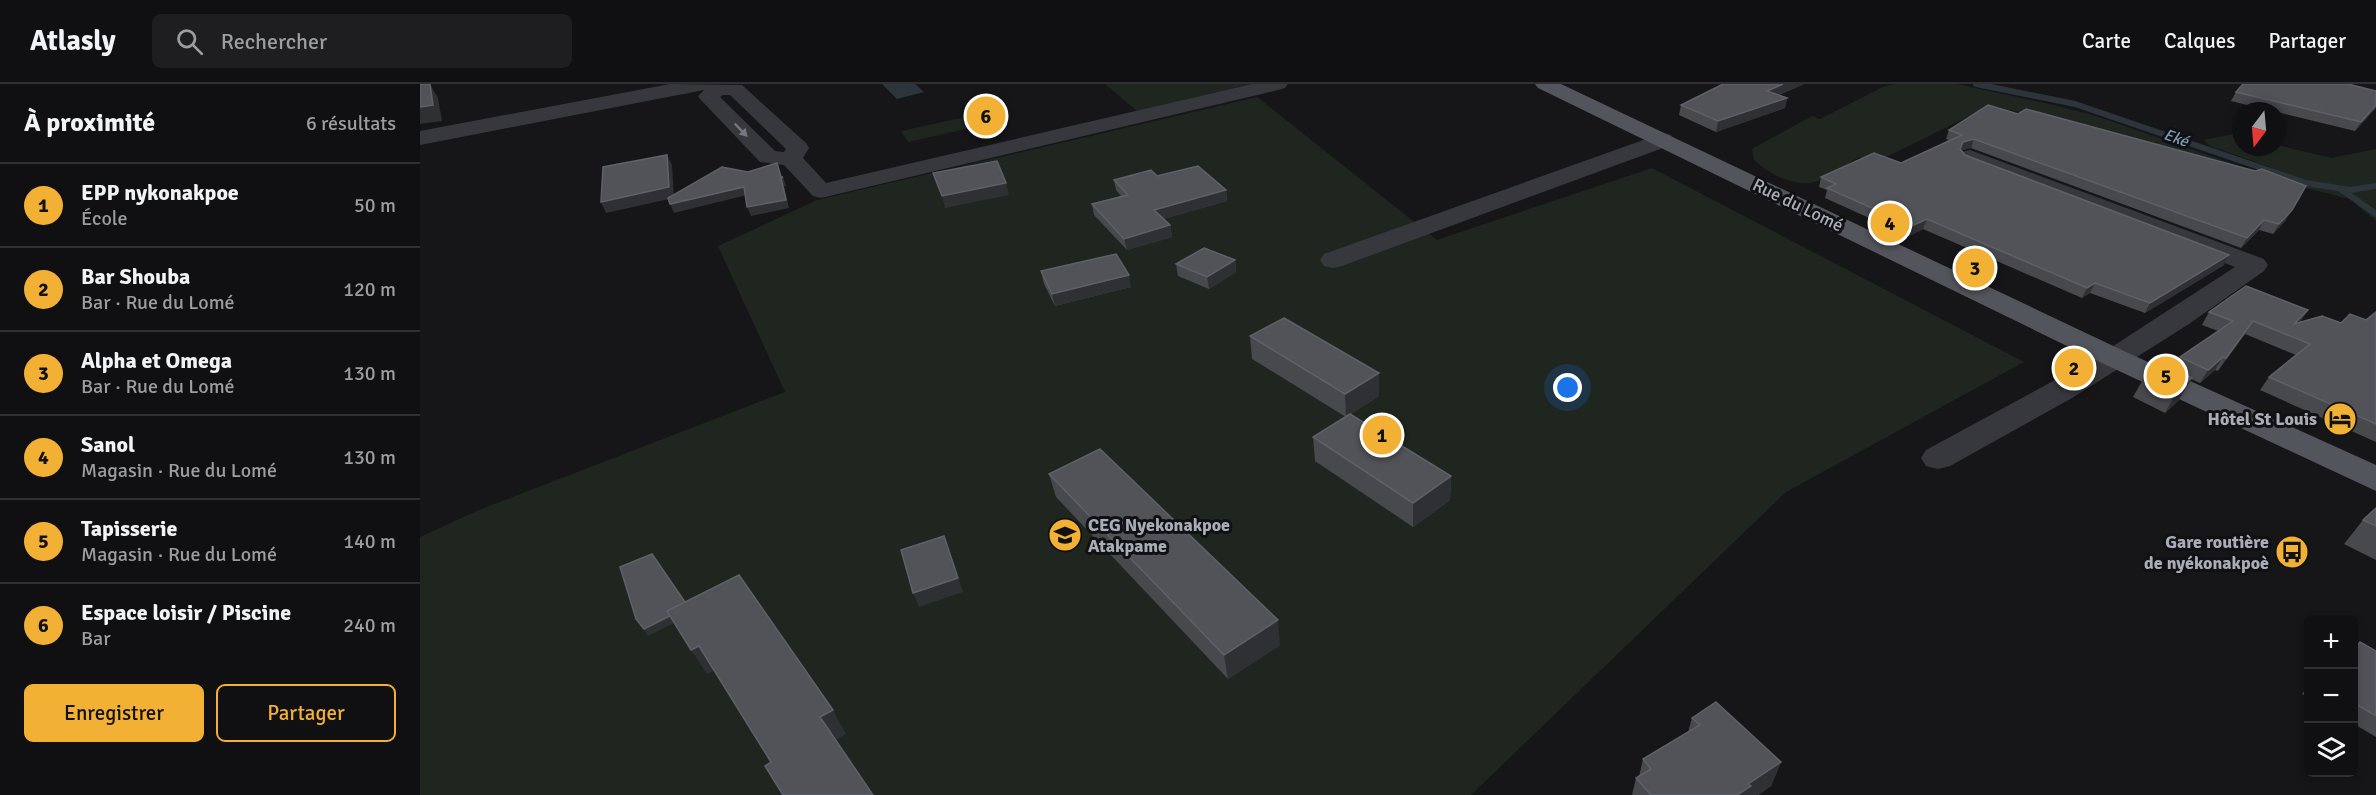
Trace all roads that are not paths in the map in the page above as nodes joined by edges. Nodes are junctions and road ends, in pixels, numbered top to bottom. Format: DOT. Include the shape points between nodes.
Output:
graph roads {
  1 [pos="1278,84"];
  2 [pos="1545,84"];
  3 [pos="710,86"];
  4 [pos="420,138"];
  5 [pos="1663,140"];
  6 [pos="1970,157"];
  7 [pos="1333,260"];
  8 [pos="2115,358"];
  9 [pos="1938,458"];
  10 [pos="2376,479"];
  1 -- 3 [label="street" via="821,191 792,159 768,157 708,96"];
  2 -- 5 [label="main road, Rue du Lomé"];
  3 -- 4 [label="street"];
  5 -- 7 [label="street"];
  5 -- 8 [label="main road, Rue du Lomé"];
  6 -- 8 [label="street" via="2255,265"];
  8 -- 9 [label="street"];
  8 -- 10 [label="main road, Rue du Lomé"];
}
